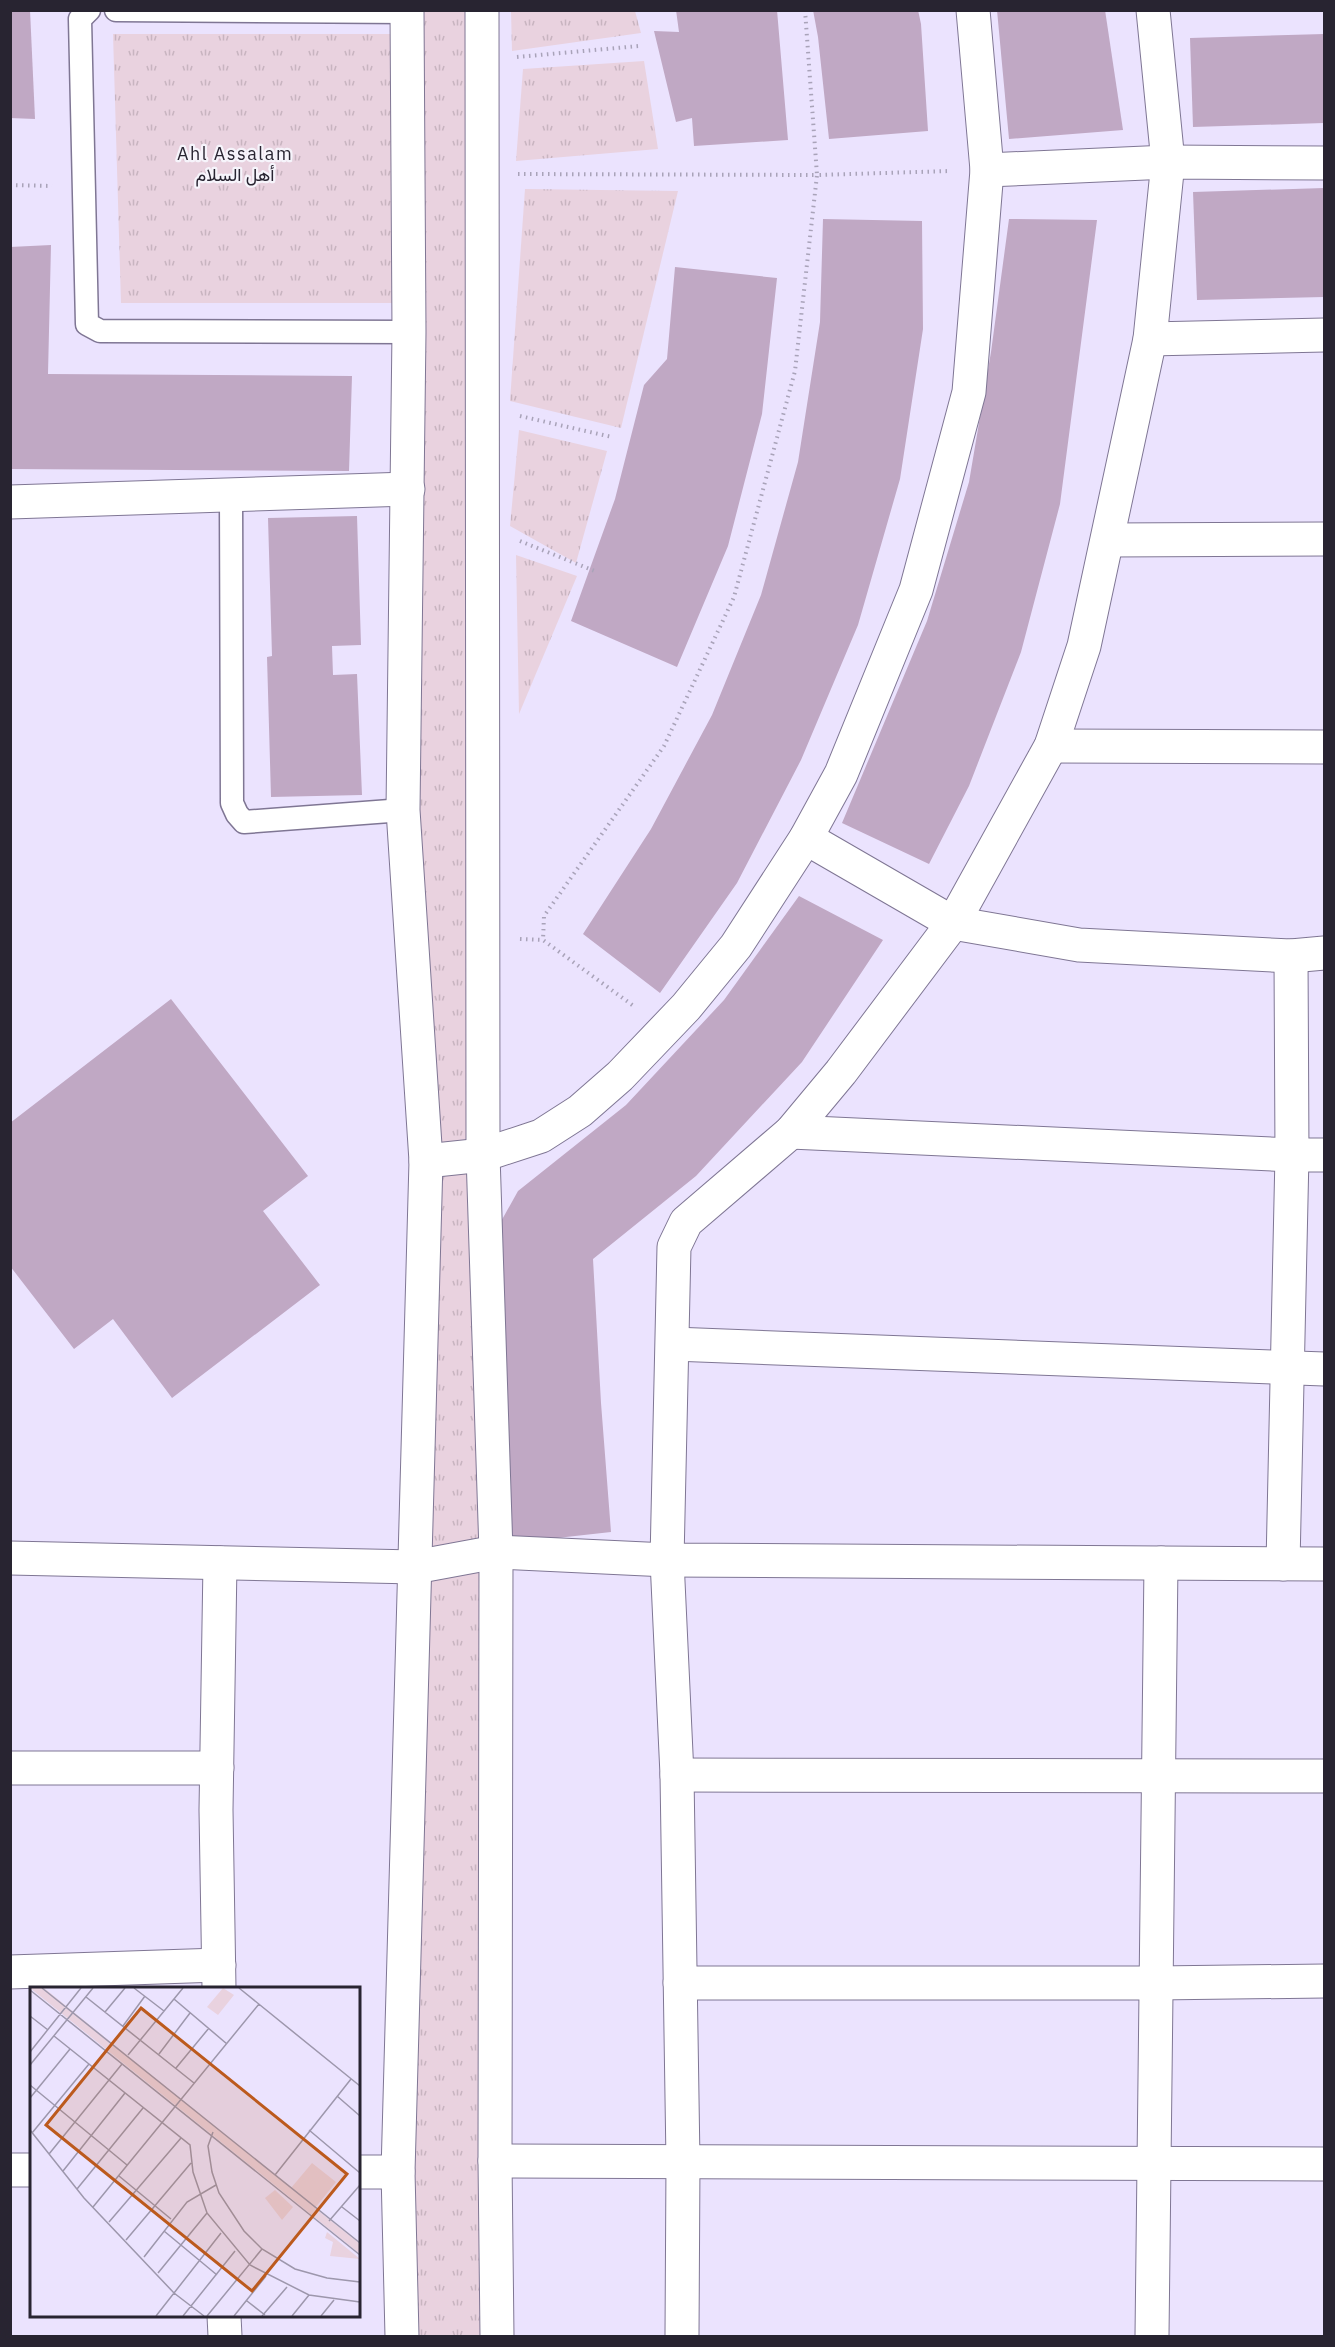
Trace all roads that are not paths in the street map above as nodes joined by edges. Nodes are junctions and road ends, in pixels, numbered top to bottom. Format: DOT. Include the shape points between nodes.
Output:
graph roads {
  1 [pos="89,10"];
  2 [pos="116,10"];
  3 [pos="482,10"];
  4 [pos="973,10"];
  5 [pos="1153,10"];
  6 [pos="407,11"];
  7 [pos="1167,162"];
  8 [pos="1324,163"];
  9 [pos="987,170"];
  10 [pos="409,332"];
  11 [pos="1324,335"];
  12 [pos="1150,339"];
  13 [pos="408,489"];
  14 [pos="231,496"];
  15 [pos="10,502"];
  16 [pos="1324,539"];
  17 [pos="1108,540"];
  18 [pos="1051,746"];
  19 [pos="1324,747"];
  20 [pos="403,810"];
  21 [pos="806,838"];
  22 [pos="952,922"];
  23 [pos="1324,952"];
  24 [pos="1291,956"];
  25 [pos="791,1132"];
  26 [pos="483,1155"];
  27 [pos="1292,1155"];
  28 [pos="1324,1155"];
  29 [pos="426,1161"];
  30 [pos="673,1344"];
  31 [pos="1287,1368"];
  32 [pos="1324,1369"];
  33 [pos="496,1552"];
  34 [pos="10,1558"];
  35 [pos="667,1560"];
  36 [pos="220,1563"];
  37 [pos="1161,1563"];
  38 [pos="1283,1564"];
  39 [pos="1324,1564"];
  40 [pos="415,1567"];
  41 [pos="10,1768"];
  42 [pos="217,1768"];
  43 [pos="677,1775"];
  44 [pos="1158,1776"];
  45 [pos="1324,1776"];
  46 [pos="10,1972"];
  47 [pos="219,1977"];
  48 [pos="1324,1981"];
  49 [pos="680,1983"];
  50 [pos="1156,1983"];
  51 [pos="495,2161"];
  52 [pos="683,2162"];
  53 [pos="1153,2164"];
  54 [pos="1324,2164"];
  55 [pos="10,2170"];
  56 [pos="30,2170"];
  57 [pos="360,2172"];
  58 [pos="398,2172"];
  59 [pos="224,2317"];
  60 [pos="225,2337"];
  61 [pos="402,2337"];
  62 [pos="497,2337"];
  63 [pos="682,2337"];
  64 [pos="1152,2337"];
  1 -- 10 [label="lane" via="80,19 87,324 100,332"];
  2 -- 6 [label="lane"];
  3 -- 26 [label="street"];
  4 -- 9 [label="street"];
  5 -- 7 [label="street"];
  6 -- 10 [label="street"];
  7 -- 8 [label="street"];
  7 -- 9 [label="street"];
  7 -- 12 [label="street"];
  9 -- 21 [label="street" via="969,392 916,590 841,774"];
  10 -- 13 [label="street"];
  11 -- 12 [label="street"];
  12 -- 17 [label="street"];
  13 -- 14 [label="street"];
  13 -- 20 [label="street"];
  14 -- 15 [label="street"];
  14 -- 20 [label="lane" via="231,803 237,814 244,822"];
  16 -- 17 [label="street"];
  17 -- 18 [label="street" via="1084,646"];
  18 -- 19 [label="street"];
  18 -- 22 [label="street"];
  20 -- 29 [label="street"];
  21 -- 22 [label="street"];
  21 -- 26 [label="street" via="736,946 620,1076 580,1111 541,1136"];
  22 -- 24 [label="street" via="1079,945"];
  22 -- 25 [label="street" via="841,1072"];
  23 -- 24 [label="street"];
  24 -- 27 [label="street"];
  25 -- 27 [label="street"];
  25 -- 30 [label="street" via="686,1222 674,1247"];
  26 -- 29 [label="street"];
  26 -- 33 [label="street"];
  27 -- 28 [label="street"];
  27 -- 31 [label="street"];
  29 -- 40 [label="street"];
  30 -- 31 [label="street"];
  30 -- 35 [label="street"];
  31 -- 32 [label="street"];
  31 -- 38 [label="street"];
  33 -- 35 [label="street"];
  33 -- 40 [label="street"];
  33 -- 51 [label="street"];
  34 -- 36 [label="street"];
  35 -- 37 [label="street"];
  35 -- 43 [label="street"];
  36 -- 40 [label="street"];
  36 -- 42 [label="street"];
  37 -- 38 [label="street"];
  37 -- 44 [label="street"];
  38 -- 39 [label="street"];
  40 -- 58 [label="street"];
  41 -- 42 [label="street"];
  42 -- 47 [label="street"];
  43 -- 44 [label="street"];
  43 -- 49 [label="street"];
  44 -- 45 [label="street"];
  44 -- 50 [label="street"];
  46 -- 47 [label="street"];
  48 -- 50 [label="street"];
  49 -- 50 [label="street"];
  49 -- 52 [label="street"];
  50 -- 53 [label="street"];
  51 -- 52 [label="street"];
  51 -- 62 [label="street"];
  52 -- 53 [label="street"];
  52 -- 63 [label="street"];
  53 -- 54 [label="street"];
  53 -- 64 [label="street"];
  55 -- 56 [label="street"];
  57 -- 58 [label="street"];
  58 -- 61 [label="street"];
  59 -- 60 [label="street"];
}
